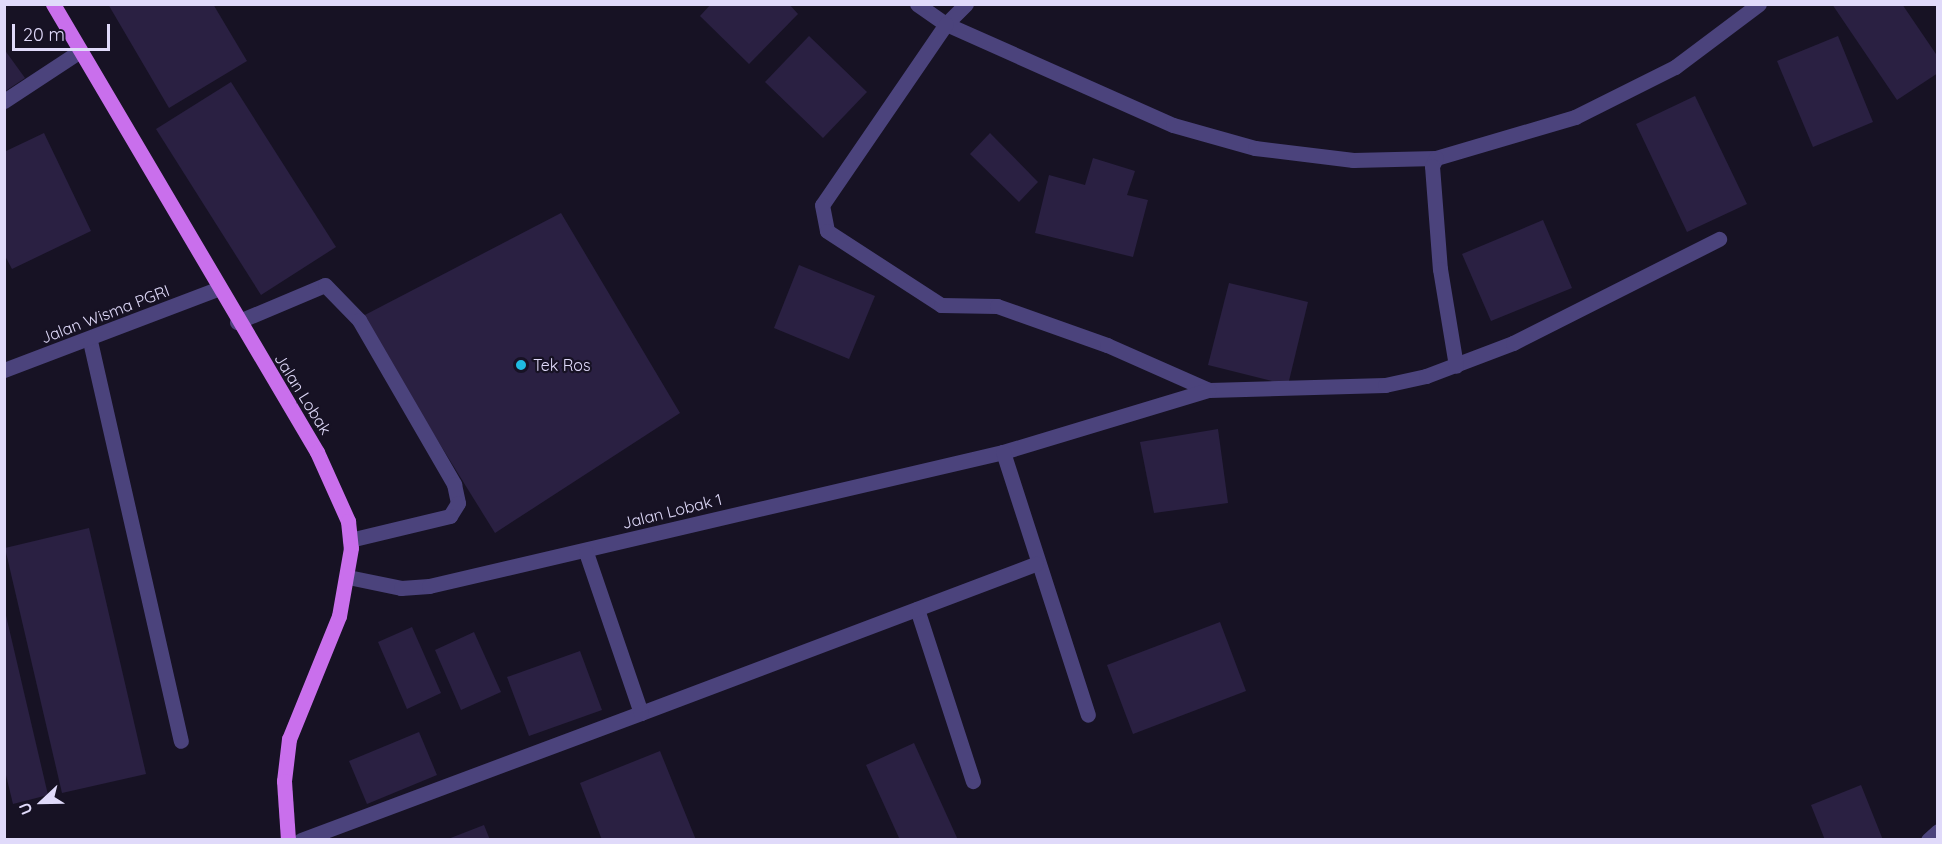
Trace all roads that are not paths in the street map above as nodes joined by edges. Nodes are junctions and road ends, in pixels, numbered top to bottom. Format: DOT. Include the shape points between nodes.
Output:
graph roads {
  1 [pos="53,4"];
  2 [pos="918,4"];
  3 [pos="966,4"];
  4 [pos="1759,4"];
  5 [pos="946,24"];
  6 [pos="80,51"];
  7 [pos="4,101"];
  8 [pos="1436,158"];
  9 [pos="1719,239"];
  10 [pos="217,289"];
  11 [pos="237,322"];
  12 [pos="90,341"];
  13 [pos="1456,366"];
  14 [pos="4,370"];
  15 [pos="1209,390"];
  16 [pos="1003,452"];
  17 [pos="350,540"];
  18 [pos="586,552"];
  19 [pos="1036,564"];
  20 [pos="348,577"];
  21 [pos="917,609"];
  22 [pos="641,713"];
  23 [pos="1088,715"];
  24 [pos="181,741"];
  25 [pos="974,781"];
  26 [pos="1938,831"];
  27 [pos="288,840"];
  28 [pos="301,840"];
  29 [pos="1928,840"];
  1 -- 6 [label="main road, Jalan Lobak"];
  2 -- 5 [label="street"];
  3 -- 5 [label="street"];
  4 -- 8 [label="street" via="1675,67 1624,94 1507,141"];
  5 -- 8 [label="street" via="1173,125 1256,148 1353,160"];
  5 -- 15 [label="street" via="822,205 830,236 941,305 997,306 1107,345"];
  6 -- 7 [label="street"];
  6 -- 10 [label="main road, Jalan Lobak"];
  8 -- 13 [label="street" via="1432,166 1440,269"];
  9 -- 13 [label="street"];
  10 -- 11 [label="main road, Jalan Lobak"];
  10 -- 12 [label="street, Jalan Wisma PGRI"];
  11 -- 17 [label="main road, Jalan Lobak" via="337,486"];
  11 -- 17 [label="street" via="325,285 359,320 454,484 458,503 450,516"];
  12 -- 14 [label="street, Jalan Wisma PGRI"];
  12 -- 24 [label="street"];
  13 -- 15 [label="street" via="1385,385"];
  15 -- 16 [label="street, Jalan Lobak 1"];
  16 -- 18 [label="street, Jalan Lobak 1"];
  16 -- 19 [label="street"];
  17 -- 20 [label="main road, Jalan Lobak"];
  18 -- 20 [label="street, Jalan Lobak 1" via="429,586 401,588"];
  18 -- 22 [label="street"];
  19 -- 21 [label="street"];
  19 -- 23 [label="street"];
  20 -- 27 [label="main road, Jalan Lobak" via="339,616 289,739 284,781"];
  21 -- 22 [label="street"];
  21 -- 25 [label="street"];
  22 -- 28 [label="street"];
  26 -- 29 [label="street"];
}
